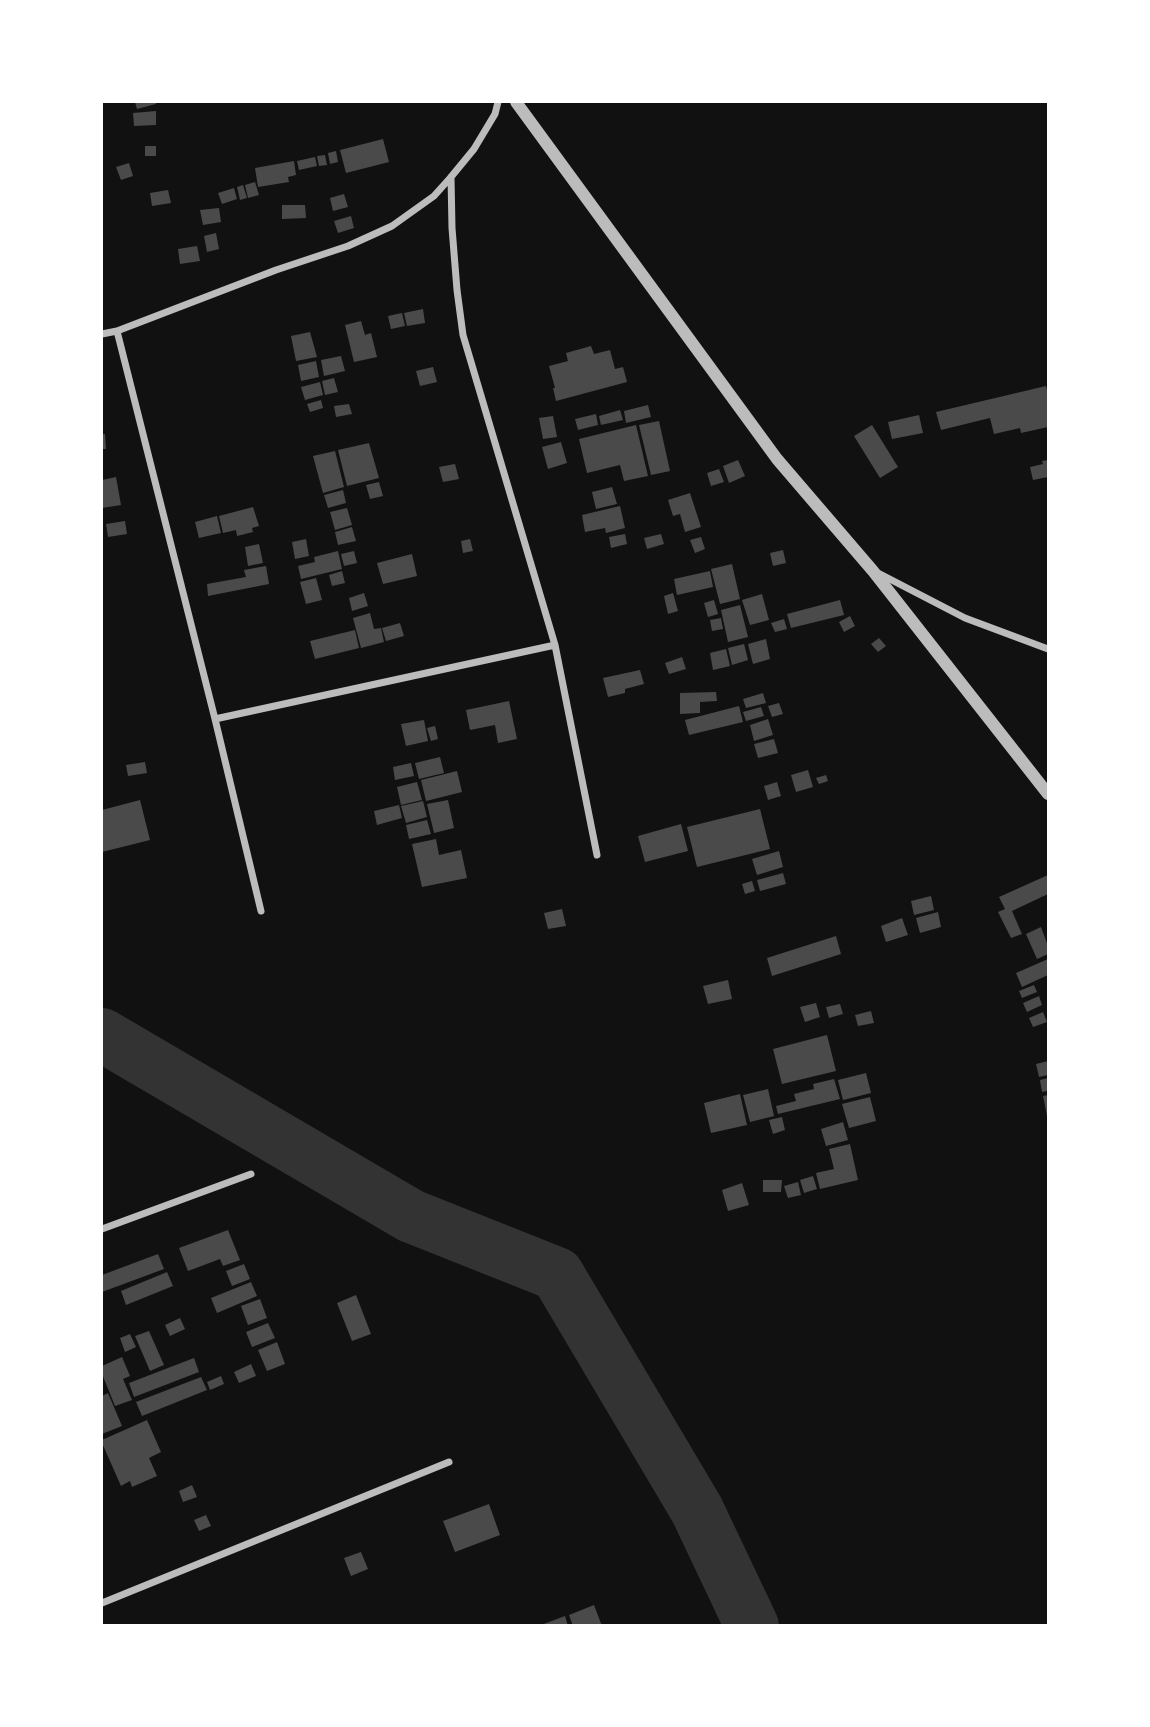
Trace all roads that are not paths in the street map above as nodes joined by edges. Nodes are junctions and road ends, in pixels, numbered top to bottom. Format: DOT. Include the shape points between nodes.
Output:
graph roads {
  1 [pos="498,102"];
  2 [pos="516,102"];
  3 [pos="451,177"];
  4 [pos="117,331"];
  5 [pos="102,334"];
  6 [pos="873,571"];
  7 [pos="555,645"];
  8 [pos="1048,649"];
  9 [pos="215,719"];
  10 [pos="1048,794"];
  11 [pos="597,855"];
  12 [pos="261,911"];
  13 [pos="251,1174"];
  14 [pos="102,1229"];
  15 [pos="449,1462"];
  16 [pos="102,1603"];
  1 -- 3 [label="street" via="474,149"];
  2 -- 6 [label="street" via="777,459"];
  3 -- 4 [label="street" via="434,196 392,226"];
  3 -- 7 [label="street" via="463,335"];
  4 -- 5 [label="street"];
  4 -- 9 [label="street"];
  6 -- 8 [label="street" via="965,618"];
  6 -- 10 [label="street"];
  7 -- 9 [label="street"];
  7 -- 11 [label="street"];
  9 -- 12 [label="street"];
  13 -- 14 [label="street"];
  15 -- 16 [label="street"];
}
